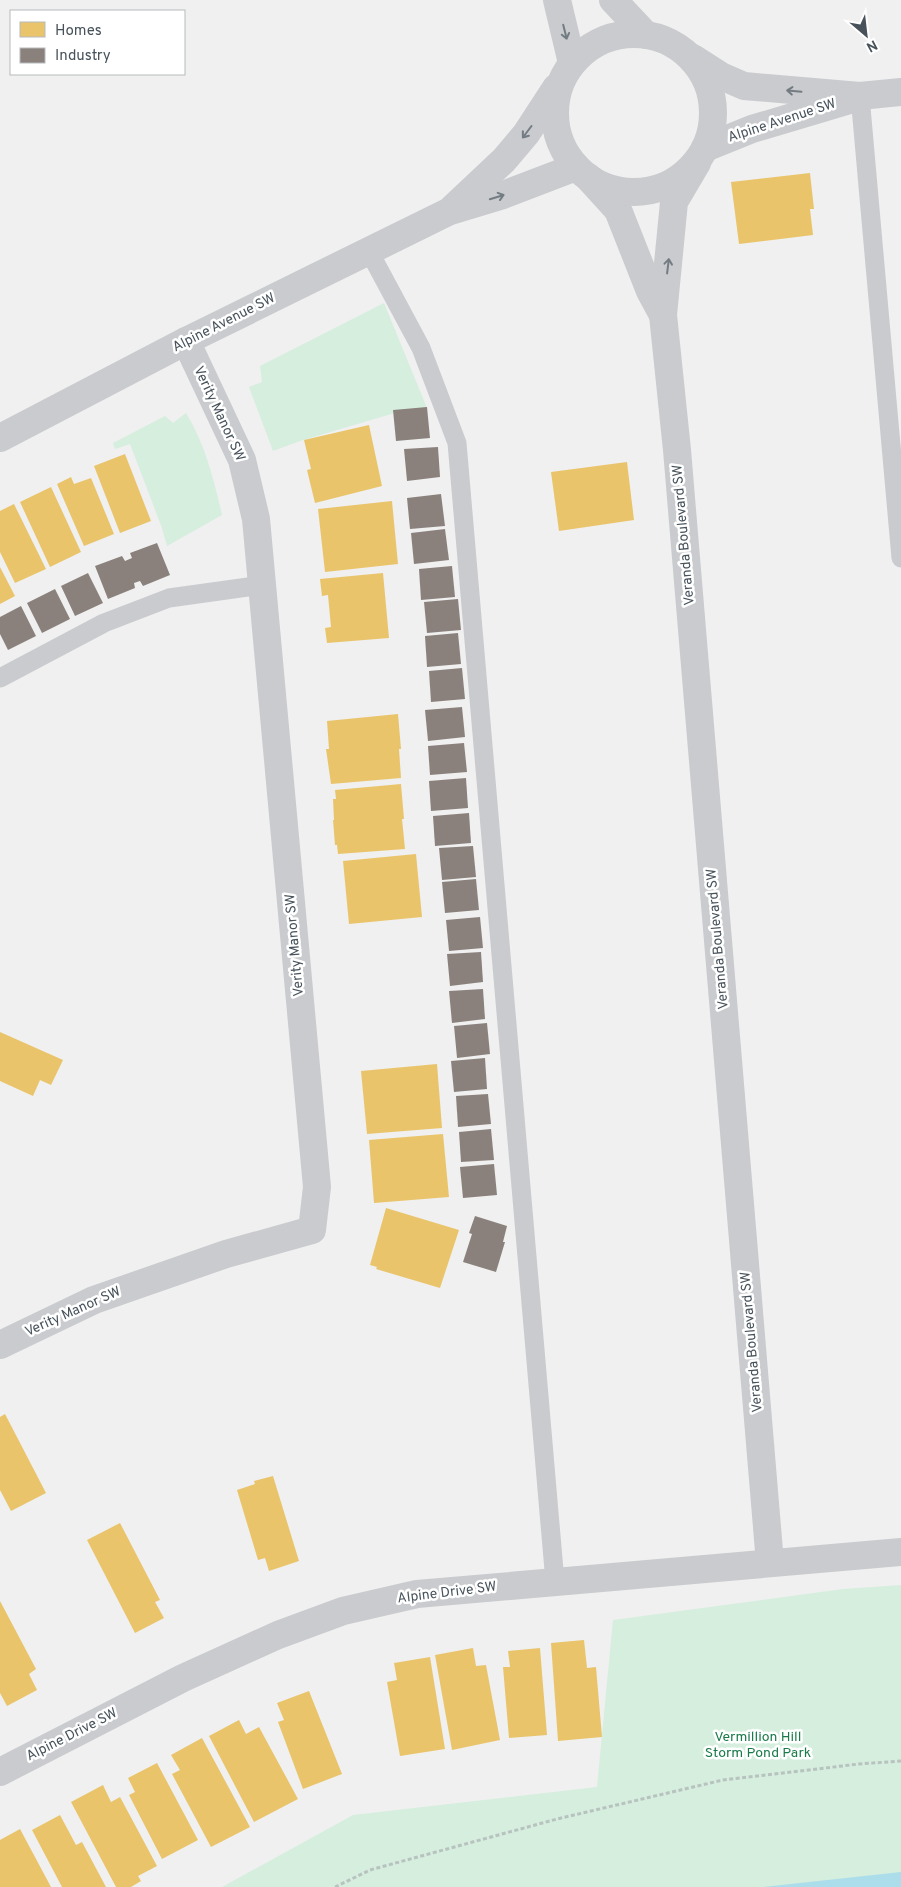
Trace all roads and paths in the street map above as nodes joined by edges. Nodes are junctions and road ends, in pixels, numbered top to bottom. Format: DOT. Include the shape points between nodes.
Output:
graph roads {
  1 [pos="557,0"];
  2 [pos="613,0"];
  3 [pos="646,35"];
  4 [pos="676,46"];
  5 [pos="568,70"];
  6 [pos="901,92"];
  7 [pos="860,96"];
  8 [pos="701,156"];
  9 [pos="582,172"];
  10 [pos="450,211"];
  11 [pos="369,251"];
  12 [pos="662,314"];
  13 [pos="186,341"];
  14 [pos="0,438"];
  15 [pos="901,558"];
  16 [pos="262,584"];
  17 [pos="0,678"];
  18 [pos="0,1345"];
  19 [pos="901,1552"];
  20 [pos="770,1563"];
  21 [pos="556,1582"];
  22 [pos="901,1761"];
  23 [pos="0,1772"];
  24 [pos="336,1887"];
  1 -- 5 [label="street, one-way"];
  2 -- 3 [label="street"];
  3 -- 4 [label="street"];
  3 -- 5 [label="street" via="622,35 598,42 584,51"];
  7 -- 4 [label="street, Alpine Avenue SW, one-way" via="744,86 721,76"];
  4 -- 8 [label="street" via="699,69 711,99 711,132"];
  5 -- 9 [label="street" via="558,93 556,126 567,155"];
  5 -- 10 [label="street, Alpine Avenue SW, one-way" via="526,134 504,160"];
  6 -- 7 [label="street, Alpine Avenue SW"];
  7 -- 8 [label="street, Alpine Avenue SW" via="752,129"];
  7 -- 15 [label="lane"];
  8 -- 9 [label="street" via="683,175 650,189 618,190 602,185"];
  12 -- 8 [label="street, Veranda Boulevard SW, one-way" via="674,202"];
  10 -- 9 [label="street, Alpine Avenue SW, one-way"];
  9 -- 12 [label="street, Veranda Boulevard SW" via="618,210"];
  10 -- 11 [label="street, Alpine Avenue SW"];
  11 -- 13 [label="street, Alpine Avenue SW"];
  11 -- 21 [label="lane" via="421,348 457,443"];
  12 -- 20 [label="street, Veranda Boulevard SW" via="678,460"];
  13 -- 14 [label="street, Alpine Avenue SW"];
  13 -- 16 [label="street, Verity Manor SW" via="242,460 256,519"];
  16 -- 17 [label="lane" via="170,598 104,623"];
  16 -- 18 [label="street, Verity Manor SW" via="317,1187 312,1230 226,1254 94,1300"];
  19 -- 20 [label="street, Alpine Drive SW"];
  20 -- 21 [label="street, Alpine Drive SW"];
  21 -- 23 [label="street, Alpine Drive SW" via="417,1594 343,1611 278,1635 183,1678"];
  22 -- 24 [label="path" via="723,1780 557,1818 370,1870"];
}
